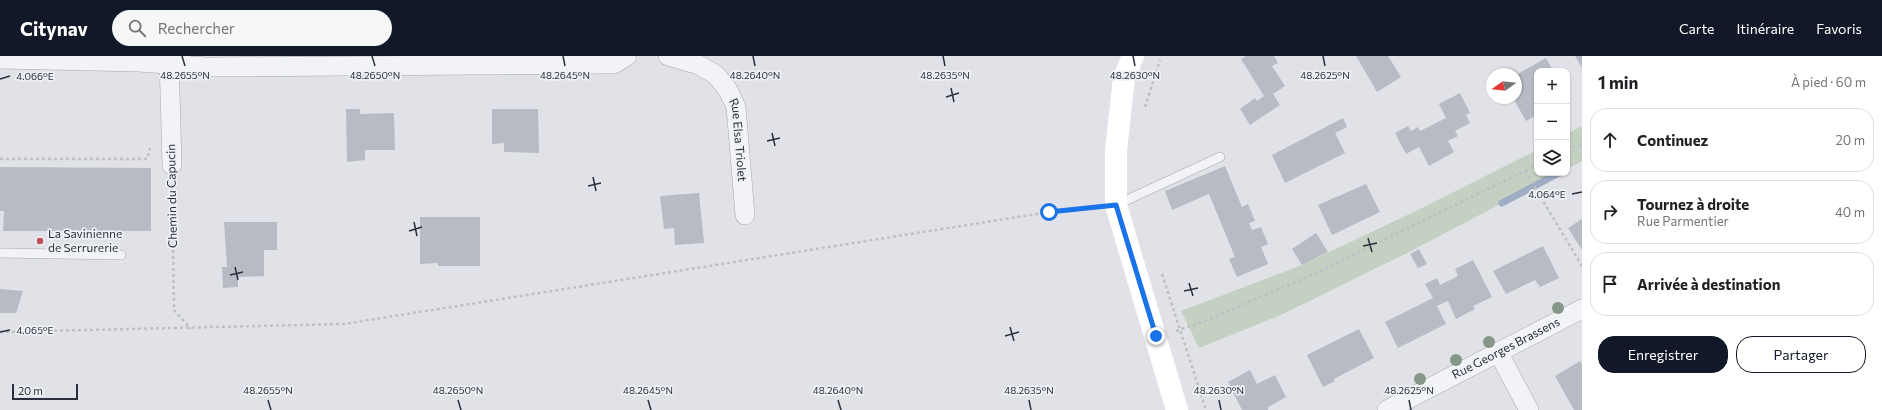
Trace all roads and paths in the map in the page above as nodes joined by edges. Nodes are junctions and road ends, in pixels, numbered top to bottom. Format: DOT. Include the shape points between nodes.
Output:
graph roads {
  1 [pos="627,56"];
  2 [pos="668,56"];
  3 [pos="1133,56"];
  4 [pos="0,59"];
  5 [pos="170,60"];
  6 [pos="1160,60"];
  7 [pos="1142,113"];
  8 [pos="1582,143"];
  9 [pos="1570,149"];
  10 [pos="1220,157"];
  11 [pos="0,160"];
  12 [pos="172,165"];
  13 [pos="1534,166"];
  14 [pos="1525,171"];
  15 [pos="1116,205"];
  16 [pos="745,215"];
  17 [pos="0,253"];
  18 [pos="121,256"];
  19 [pos="1582,266"];
  20 [pos="1161,270"];
  21 [pos="1582,309"];
  22 [pos="192,329"];
  23 [pos="1180,330"];
  24 [pos="0,332"];
  25 [pos="1156,336"];
  26 [pos="1498,352"];
  27 [pos="1177,410"];
  28 [pos="1206,410"];
  29 [pos="1387,410"];
  30 [pos="1529,410"];
  1 -- 5 [label="street" via="614,64 206,67"];
  2 -- 16 [label="street, Rue Elsa Triolet" via="699,65 716,75 728,90 736,107"];
  3 -- 15 [label="street" via="1124,78 1116,150"];
  4 -- 5 [label="street" via="138,62"];
  5 -- 12 [label="street, Chemin du Capucin"];
  6 -- 7 [label="path"];
  8 -- 9 [label="path"];
  10 -- 15 [label="lane"];
  11 -- 12 [label="path" via="147,159 149,148 161,146 162,157"];
  12 -- 22 [label="path, Chemin du Capucin" via="174,310"];
  13 -- 14 [label="path"];
  14 -- 19 [label="path"];
  14 -- 23 [label="path" via="1323,270"];
  15 -- 22 [label="path" via="1049,212 344,324"];
  15 -- 25 [label="street"];
  17 -- 18 [label="lane"];
  20 -- 23 [label="path"];
  21 -- 26 [label="street, Rue Georges Brassens"];
  22 -- 24 [label="path"];
  23 -- 25 [label="path"];
  23 -- 28 [label="path"];
  25 -- 27 [label="street"];
  26 -- 29 [label="street, Rue Georges Brassens"];
  26 -- 30 [label="street"];
}
